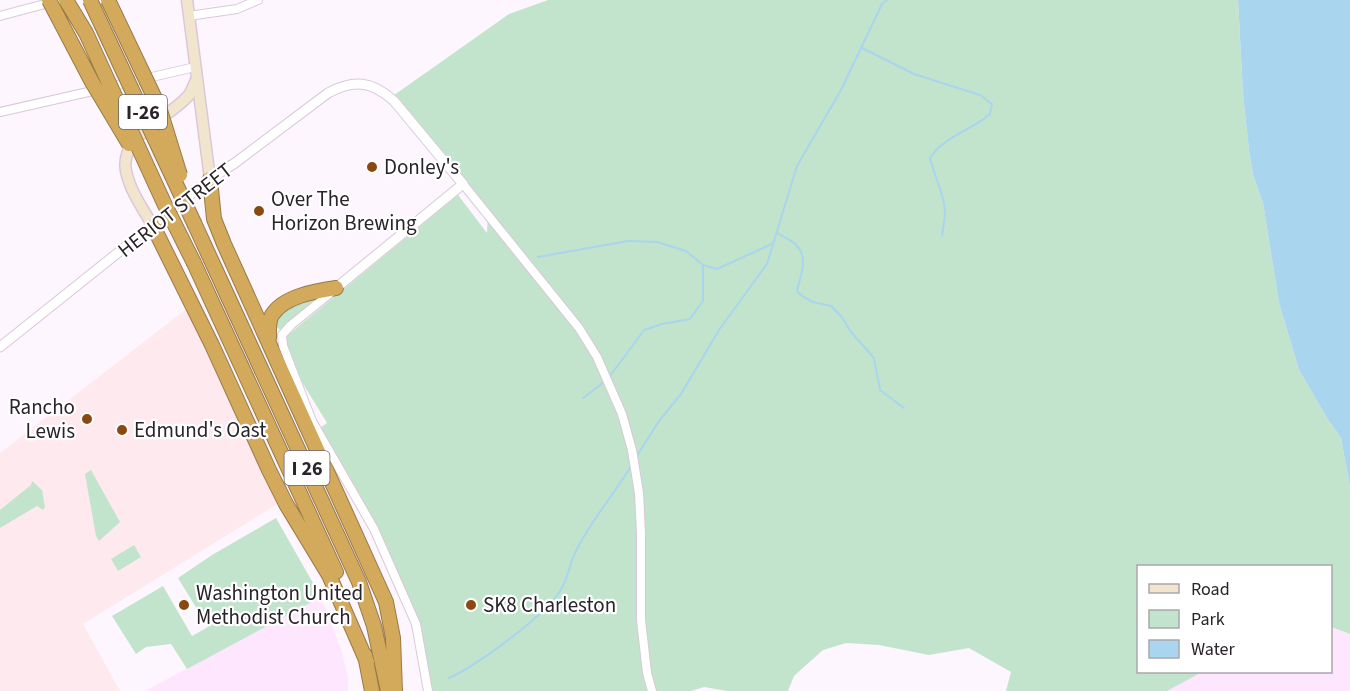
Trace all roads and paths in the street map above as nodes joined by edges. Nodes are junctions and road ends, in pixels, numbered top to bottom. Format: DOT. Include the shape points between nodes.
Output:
graph roads {
  1 [pos="49,0"];
  2 [pos="60,0"];
  3 [pos="66,0"];
  4 [pos="90,0"];
  5 [pos="108,0"];
  6 [pos="187,0"];
  7 [pos="258,0"];
  8 [pos="0,16"];
  9 [pos="189,16"];
  10 [pos="196,73"];
  11 [pos="0,103"];
  12 [pos="1,112"];
  13 [pos="210,180"];
  14 [pos="463,184"];
  15 [pos="164,203"];
  16 [pos="195,225"];
  17 [pos="153,226"];
  18 [pos="208,252"];
  19 [pos="194,263"];
  20 [pos="336,288"];
  21 [pos="269,341"];
  22 [pos="0,347"];
  23 [pos="367,662"];
  24 [pos="372,691"];
  25 [pos="388,691"];
  26 [pos="395,691"];
  27 [pos="428,691"];
  28 [pos="652,691"];
  1 -- 15 [label="highway, bridge" via="92,82"];
  2 -- 8 [label="street"];
  3 -- 15 [label="highway, I-26, bridge" via="86,33"];
  4 -- 16 [label="highway, I-26, bridge"];
  5 -- 16 [label="highway, bridge" via="159,107"];
  6 -- 9 [label="main road"];
  7 -- 9 [label="street" via="237,9"];
  9 -- 10 [label="main road"];
  10 -- 12 [label="street"];
  10 -- 13 [label="main road"];
  10 -- 17 [label="main road" via="190,94 142,132 128,152 128,178"];
  11 -- 12 [label="street"];
  13 -- 14 [label="street, HERIOT STREET" via="328,93 357,83 382,90 394,101"];
  13 -- 17 [label="street, HERIOT STREET"];
  13 -- 21 [label="highway" via="214,219"];
  14 -- 20 [label="street"];
  14 -- 28 [label="street" via="579,328 597,357 622,414 639,493 641,620"];
  15 -- 19 [label="highway, I-26, bridge"];
  16 -- 18 [label="highway, I-26"];
  17 -- 22 [label="street, HERIOT STREET"];
  17 -- 23 [label="highway" via="269,470 329,575"];
  18 -- 25 [label="highway, I 26" via="359,582 374,626"];
  19 -- 23 [label="highway, I 26" via="344,588"];
  20 -- 21 [label="highway" via="296,298 278,308 271,316"];
  20 -- 27 [label="street" via="282,335 286,358 312,421 374,529 416,624"];
  21 -- 26 [label="highway" via="386,602 394,648"];
  23 -- 24 [label="highway, I 26"];
}
